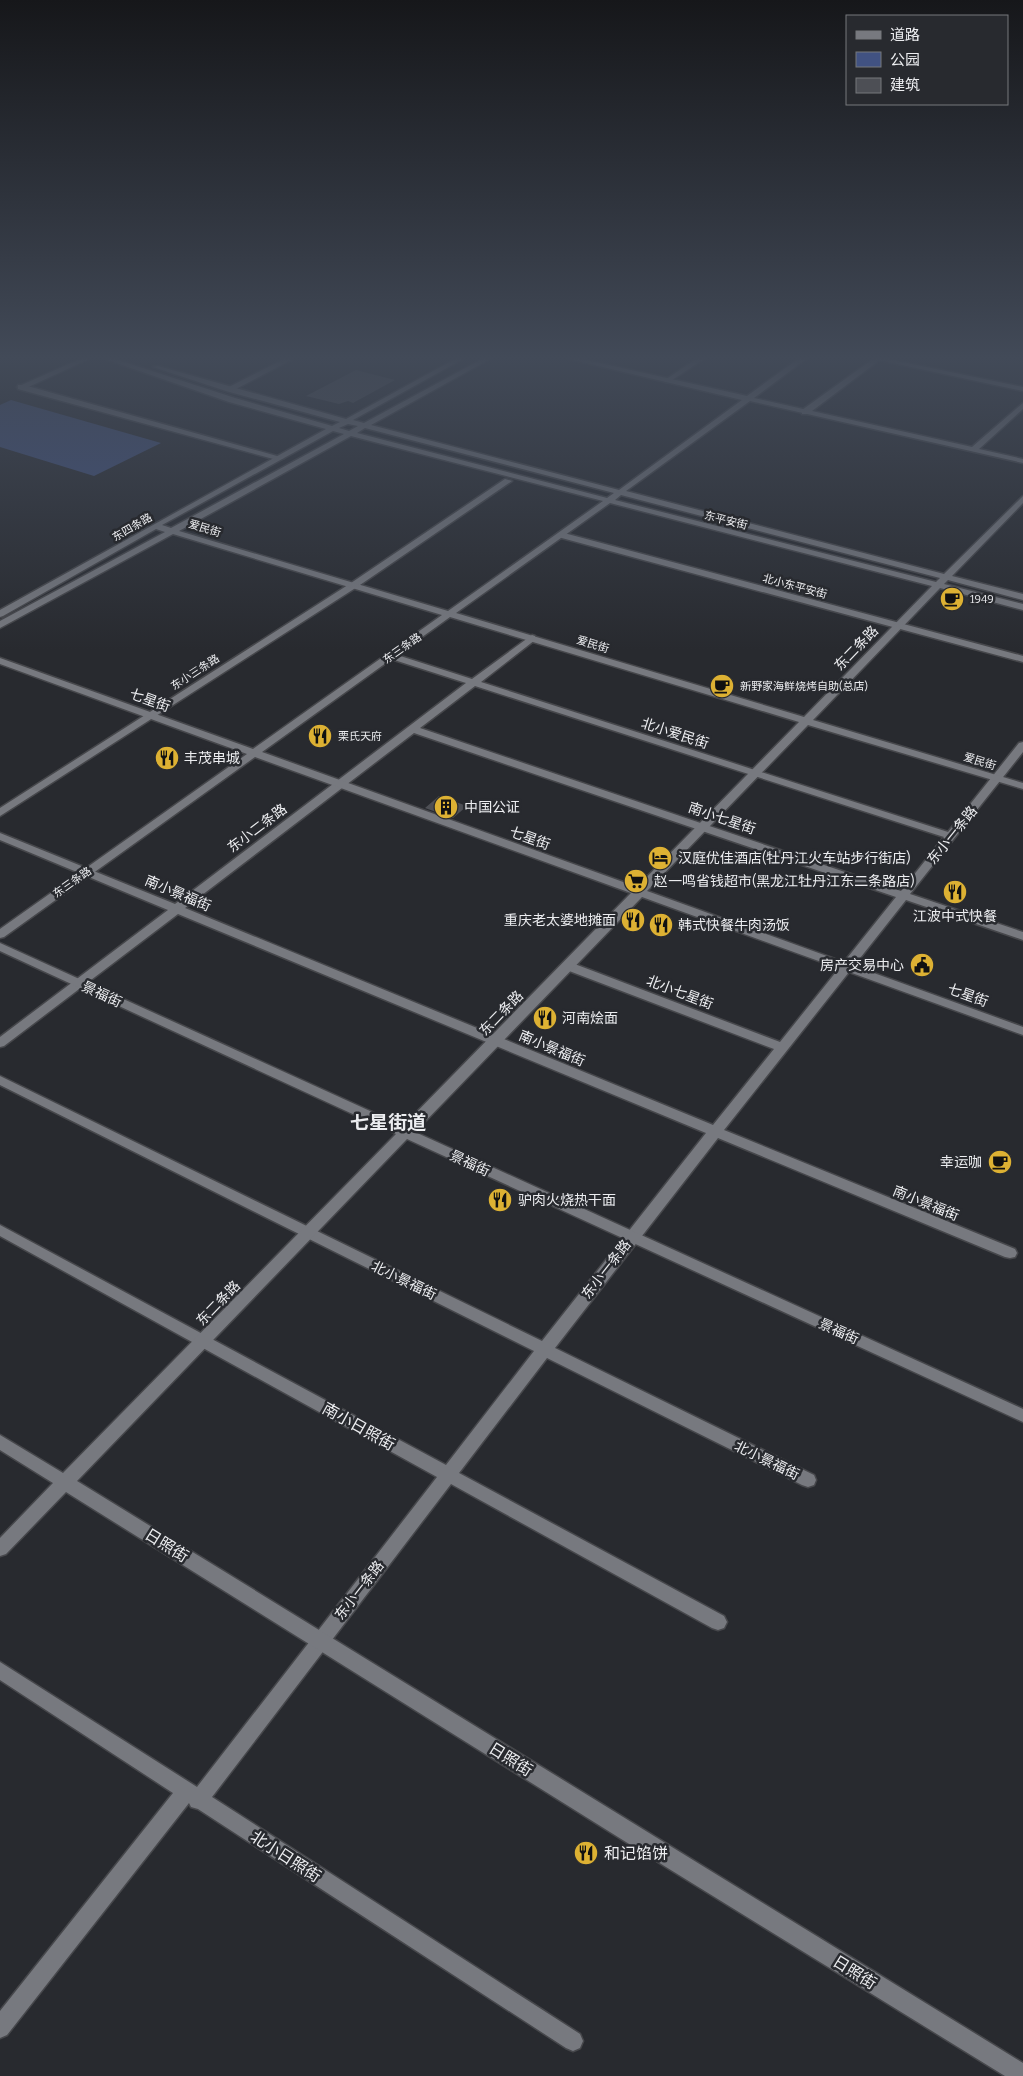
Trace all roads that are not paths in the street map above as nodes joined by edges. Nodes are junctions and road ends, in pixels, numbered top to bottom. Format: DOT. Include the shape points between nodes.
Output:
graph roads {
  1 [pos="272,456"];
  2 [pos="284,456"];
  3 [pos="311,456"];
  4 [pos="436,456"];
  5 [pos="478,456"];
  6 [pos="670,456"];
  7 [pos="1000,456"];
  8 [pos="280,458"];
  9 [pos="1023,461"];
  10 [pos="508,481"];
  11 [pos="619,493"];
  12 [pos="1023,498"];
  13 [pos="608,501"];
  14 [pos="155,526"];
  15 [pos="173,530"];
  16 [pos="561,535"];
  17 [pos="942,581"];
  18 [pos="354,584"];
  19 [pos="1023,597"];
  20 [pos="1023,607"];
  21 [pos="0,614"];
  22 [pos="450,614"];
  23 [pos="0,625"];
  24 [pos="899,625"];
  25 [pos="532,638"];
  26 [pos="390,656"];
  27 [pos="1023,659"];
  28 [pos="0,661"];
  29 [pos="473,682"];
  30 [pos="150,716"];
  31 [pos="807,720"];
  32 [pos="412,730"];
  33 [pos="1023,745"];
  34 [pos="253,753"];
  35 [pos="755,773"];
  36 [pos="997,778"];
  37 [pos="339,784"];
  38 [pos="1023,786"];
  39 [pos="0,813"];
  40 [pos="702,828"];
  41 [pos="0,836"];
  42 [pos="950,836"];
  43 [pos="87,872"];
  44 [pos="638,893"];
  45 [pos="903,895"];
  46 [pos="176,909"];
  47 [pos="0,934"];
  48 [pos="1023,936"];
  49 [pos="0,947"];
  50 [pos="568,966"];
  51 [pos="846,967"];
  52 [pos="79,983"];
  53 [pos="1023,1031"];
  54 [pos="495,1041"];
  55 [pos="0,1043"];
  56 [pos="782,1047"];
  57 [pos="0,1080"];
  58 [pos="714,1132"];
  59 [pos="405,1133"];
  60 [pos="0,1230"];
  61 [pos="308,1233"];
  62 [pos="631,1237"];
  63 [pos="1010,1254"];
  64 [pos="203,1340"];
  65 [pos="544,1350"];
  66 [pos="1023,1416"];
  67 [pos="0,1442"];
  68 [pos="448,1474"];
  69 [pos="808,1480"];
  70 [pos="65,1482"];
  71 [pos="0,1549"];
  72 [pos="718,1622"];
  73 [pos="321,1640"];
  74 [pos="0,1670"];
  75 [pos="192,1795"];
  76 [pos="0,2028"];
  77 [pos="573,2041"];
  78 [pos="1023,2075"];
  1 -- 8 [label="street"];
  2 -- 8 [label="street, 东四条路"];
  3 -- 15 [label="street"];
  4 -- 13 [label="street, 东平安街"];
  5 -- 11 [label="street, 东平安街"];
  6 -- 11 [label="street, 东三条路"];
  7 -- 9 [label="street"];
  8 -- 14 [label="street, 东四条路"];
  10 -- 18 [label="street, 东小三条路"];
  11 -- 13 [label="street, 东三条路"];
  11 -- 17 [label="street, 东平安街"];
  12 -- 17 [label="street, 东二条路"];
  13 -- 16 [label="street, 东三条路"];
  13 -- 17 [label="street, 东平安街"];
  14 -- 15 [label="street, 爱民街"];
  14 -- 21 [label="street, 东四条路"];
  15 -- 18 [label="street, 爱民街"];
  15 -- 23 [label="street"];
  16 -- 22 [label="street, 东三条路"];
  16 -- 24 [label="street, 北小东平安街"];
  17 -- 19 [label="street, 东平安街"];
  17 -- 20 [label="street, 东平安街"];
  17 -- 24 [label="street, 东二条路"];
  18 -- 22 [label="street, 爱民街"];
  18 -- 30 [label="street, 东小三条路"];
  22 -- 25 [label="street, 爱民街"];
  22 -- 26 [label="street, 东三条路"];
  24 -- 27 [label="street, 北小东平安街"];
  24 -- 31 [label="street, 东二条路"];
  25 -- 29 [label="street, 东小二条路"];
  25 -- 31 [label="street, 爱民街"];
  26 -- 29 [label="street, 北小爱民街"];
  26 -- 34 [label="street, 东三条路"];
  28 -- 30 [label="street, 七星街"];
  29 -- 32 [label="street, 东小二条路"];
  29 -- 35 [label="street, 北小爱民街"];
  30 -- 34 [label="street, 七星街"];
  30 -- 39 [label="street, 东小三条路"];
  31 -- 35 [label="street, 东二条路"];
  31 -- 36 [label="street, 爱民街"];
  32 -- 37 [label="street, 东小二条路"];
  32 -- 40 [label="street, 南小七星街"];
  33 -- 36 [label="street, 东小一条路"];
  34 -- 37 [label="street, 七星街"];
  34 -- 43 [label="street, 东三条路"];
  35 -- 40 [label="street, 东二条路"];
  35 -- 42 [label="street, 北小爱民街"];
  36 -- 38 [label="street, 爱民街"];
  36 -- 42 [label="street, 东小一条路"];
  37 -- 44 [label="street, 七星街"];
  37 -- 46 [label="street, 东小二条路"];
  40 -- 44 [label="street, 东二条路"];
  40 -- 45 [label="street, 南小七星街"];
  41 -- 43 [label="street, 南小景福街"];
  42 -- 45 [label="street, 东小一条路"];
  43 -- 46 [label="street, 南小景福街"];
  43 -- 47 [label="street, 东三条路"];
  44 -- 50 [label="street, 东二条路"];
  44 -- 51 [label="street, 七星街"];
  45 -- 48 [label="street, 南小七星街"];
  45 -- 51 [label="street, 东小一条路"];
  46 -- 52 [label="street, 东小二条路"];
  46 -- 54 [label="street, 南小景福街"];
  49 -- 52 [label="street, 景福街"];
  50 -- 54 [label="street, 东二条路"];
  50 -- 56 [label="street, 北小七星街"];
  51 -- 53 [label="street, 七星街"];
  51 -- 56 [label="street, 东小一条路"];
  52 -- 55 [label="street, 东小二条路"];
  52 -- 59 [label="street, 景福街"];
  54 -- 58 [label="street, 南小景福街"];
  54 -- 59 [label="street, 东二条路"];
  56 -- 58 [label="street, 东小一条路"];
  57 -- 61 [label="street, 北小景福街"];
  58 -- 62 [label="street, 东小一条路"];
  58 -- 63 [label="street, 南小景福街"];
  59 -- 61 [label="street, 东二条路"];
  59 -- 62 [label="street, 景福街"];
  60 -- 64 [label="street, 南小日照街"];
  61 -- 64 [label="street, 东二条路"];
  61 -- 65 [label="street, 北小景福街"];
  62 -- 65 [label="street, 东小一条路"];
  62 -- 66 [label="street, 景福街"];
  64 -- 68 [label="street, 南小日照街"];
  64 -- 70 [label="street, 东二条路"];
  65 -- 68 [label="street, 东小一条路"];
  65 -- 69 [label="street, 北小景福街"];
  67 -- 70 [label="street, 日照街"];
  68 -- 72 [label="street, 南小日照街"];
  68 -- 73 [label="street, 东小一条路"];
  70 -- 71 [label="street, 东二条路"];
  70 -- 73 [label="street, 日照街"];
  73 -- 75 [label="street, 东小一条路"];
  73 -- 78 [label="street, 日照街"];
  74 -- 75 [label="street, 北小日照街"];
  75 -- 76 [label="street, 东小一条路"];
  75 -- 77 [label="street, 北小日照街"];
}
